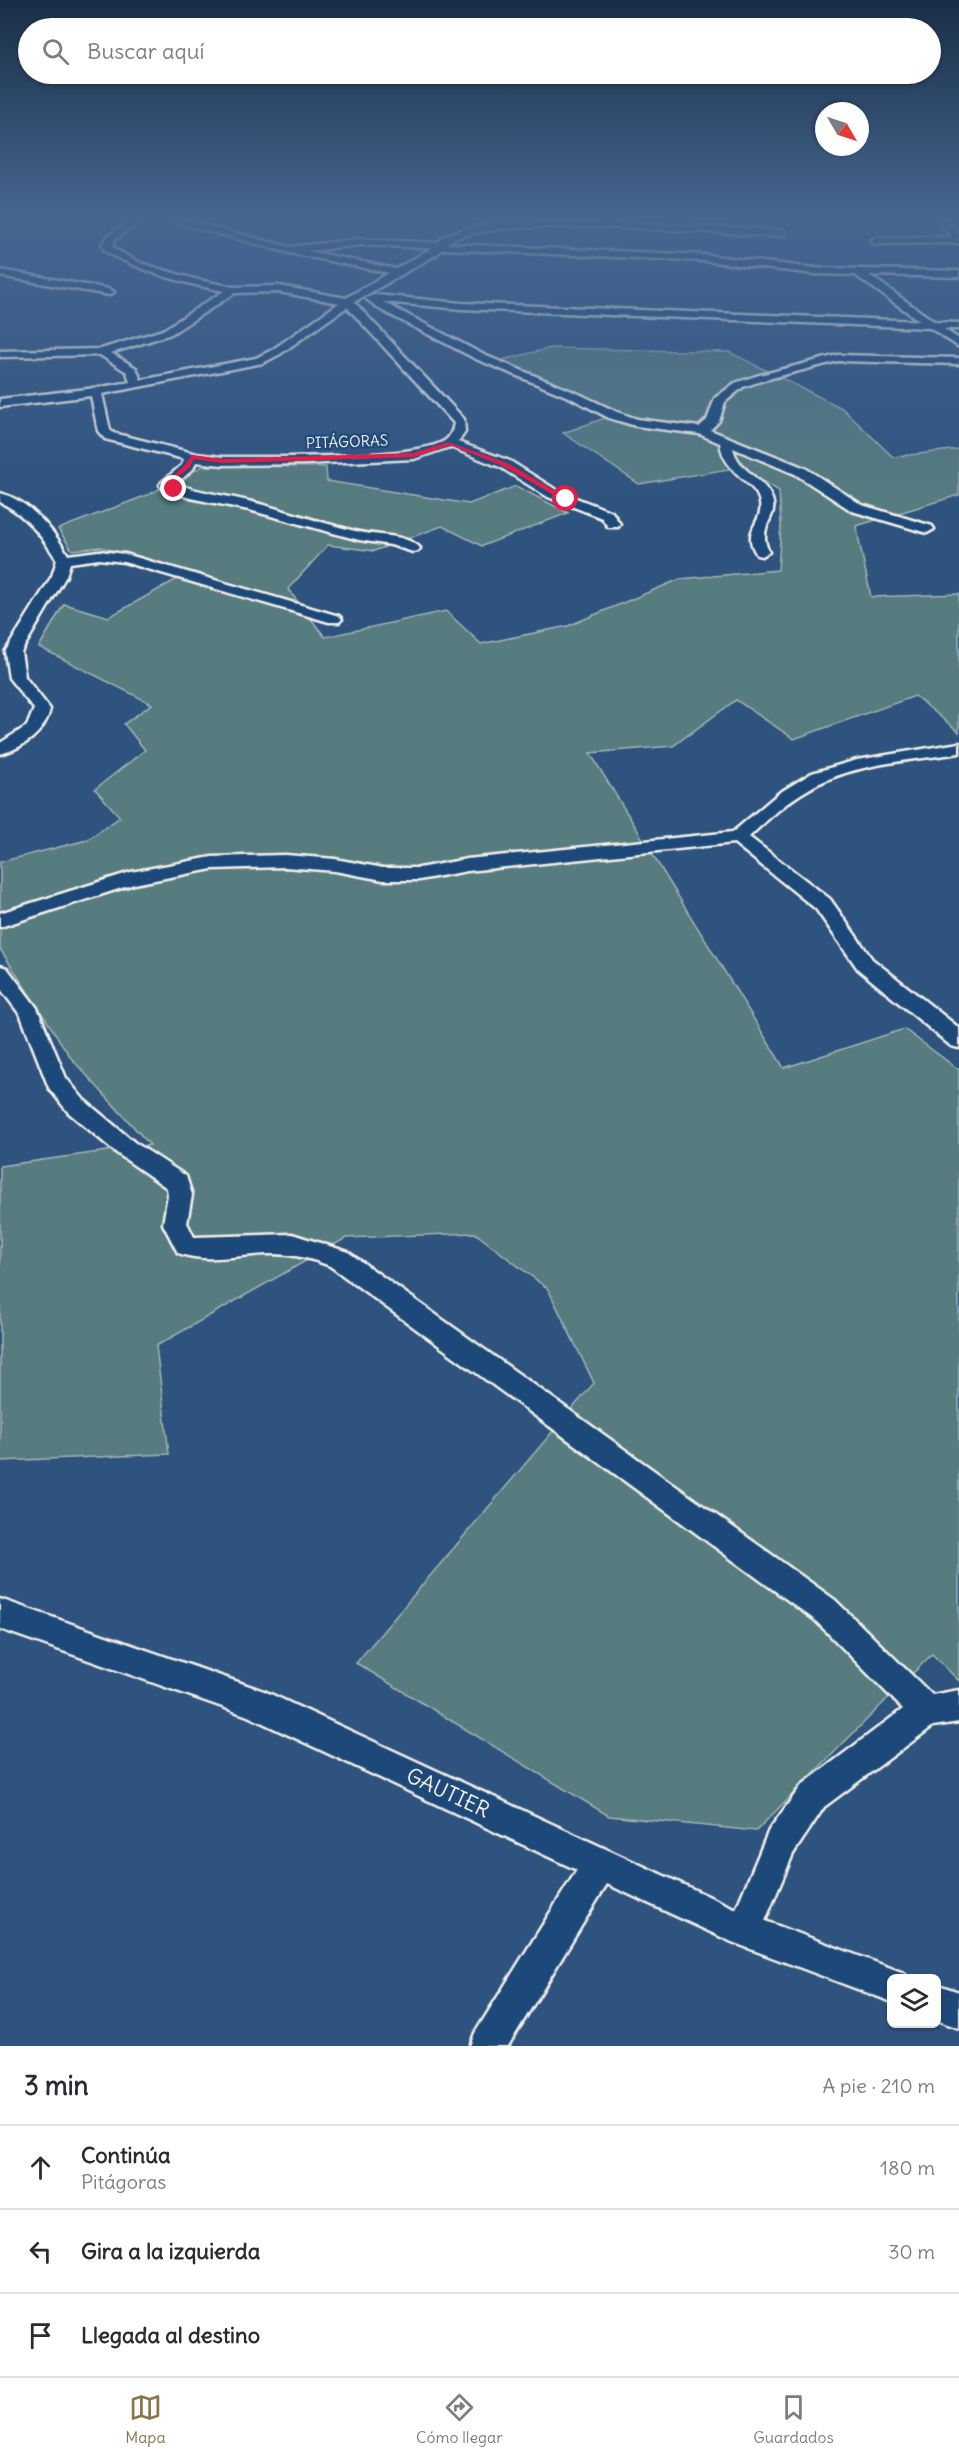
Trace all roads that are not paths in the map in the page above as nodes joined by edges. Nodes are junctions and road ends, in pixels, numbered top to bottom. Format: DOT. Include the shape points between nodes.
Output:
graph roads {
  1 [pos="195,314"];
  2 [pos="329,314"];
  3 [pos="366,314"];
  4 [pos="398,314"];
  5 [pos="661,314"];
  6 [pos="916,314"];
  7 [pos="932,326"];
  8 [pos="959,326"];
  9 [pos="959,344"];
  10 [pos="102,352"];
  11 [pos="0,354"];
  12 [pos="959,361"];
  13 [pos="137,384"];
  14 [pos="96,392"];
  15 [pos="0,403"];
  16 [pos="702,431"];
  17 [pos="726,441"];
  18 [pos="450,443"];
  19 [pos="192,457"];
  20 [pos="0,497"];
  21 [pos="613,524"];
  22 [pos="927,529"];
  23 [pos="413,548"];
  24 [pos="762,552"];
  25 [pos="60,553"];
  26 [pos="334,619"];
  27 [pos="7,652"];
  28 [pos="959,748"];
  29 [pos="0,749"];
  30 [pos="738,837"];
  31 [pos="0,920"];
  32 [pos="0,973"];
  33 [pos="959,1040"];
  34 [pos="0,1614"];
  35 [pos="959,1706"];
  36 [pos="927,1711"];
  37 [pos="600,1864"];
  38 [pos="744,1930"];
  39 [pos="887,1984"];
  40 [pos="941,2004"];
  41 [pos="959,2010"];
  42 [pos="488,2046"];
  1 -- 10 [label="street" via="167,332"];
  2 -- 13 [label="street" via="259,361"];
  3 -- 18 [label="street" via="460,422 459,432"];
  4 -- 16 [label="street" via="480,357 613,415"];
  5 -- 7 [label="street"];
  6 -- 7 [label="street"];
  7 -- 8 [label="street"];
  7 -- 9 [label="street"];
  10 -- 11 [label="street"];
  10 -- 13 [label="street" via="132,370"];
  12 -- 16 [label="street" via="838,358 760,378 739,386 719,401 713,421"];
  13 -- 14 [label="street"];
  14 -- 15 [label="street"];
  14 -- 19 [label="street, PITÁGORAS" via="104,431 109,436"];
  16 -- 17 [label="street"];
  17 -- 22 [label="street" via="800,471 856,508"];
  17 -- 24 [label="street" via="730,462 767,500 756,538"];
  18 -- 19 [label="street, PITÁGORAS" via="414,455 233,461"];
  18 -- 21 [label="street" via="505,464 553,494 607,515"];
  19 -- 23 [label="street" via="188,466 166,485"];
  20 -- 25 [label="street" via="21,509"];
  25 -- 26 [label="street" via="125,558"];
  25 -- 27 [label="street" via="59,576"];
  27 -- 29 [label="street" via="17,678 42,709 40,721 29,734"];
  28 -- 30 [label="street" via="843,769 804,784"];
  30 -- 31 [label="street" via="467,865 419,874 383,874 285,861 212,863 131,878"];
  30 -- 33 [label="street" via="823,904 865,964"];
  32 -- 36 [label="street" via="30,1013 57,1082 76,1106 126,1148 178,1183 175,1224 187,1246 209,1250 285,1244 339,1259 825,1610"];
  34 -- 37 [label="street, GAUTIER" via="253,1701"];
  35 -- 36 [label="street"];
  36 -- 38 [label="street" via="813,1796 781,1842"];
  37 -- 38 [label="street, GAUTIER"];
  37 -- 42 [label="street"];
  38 -- 39 [label="street, GAUTIER"];
  40 -- 41 [label="street"];
}
